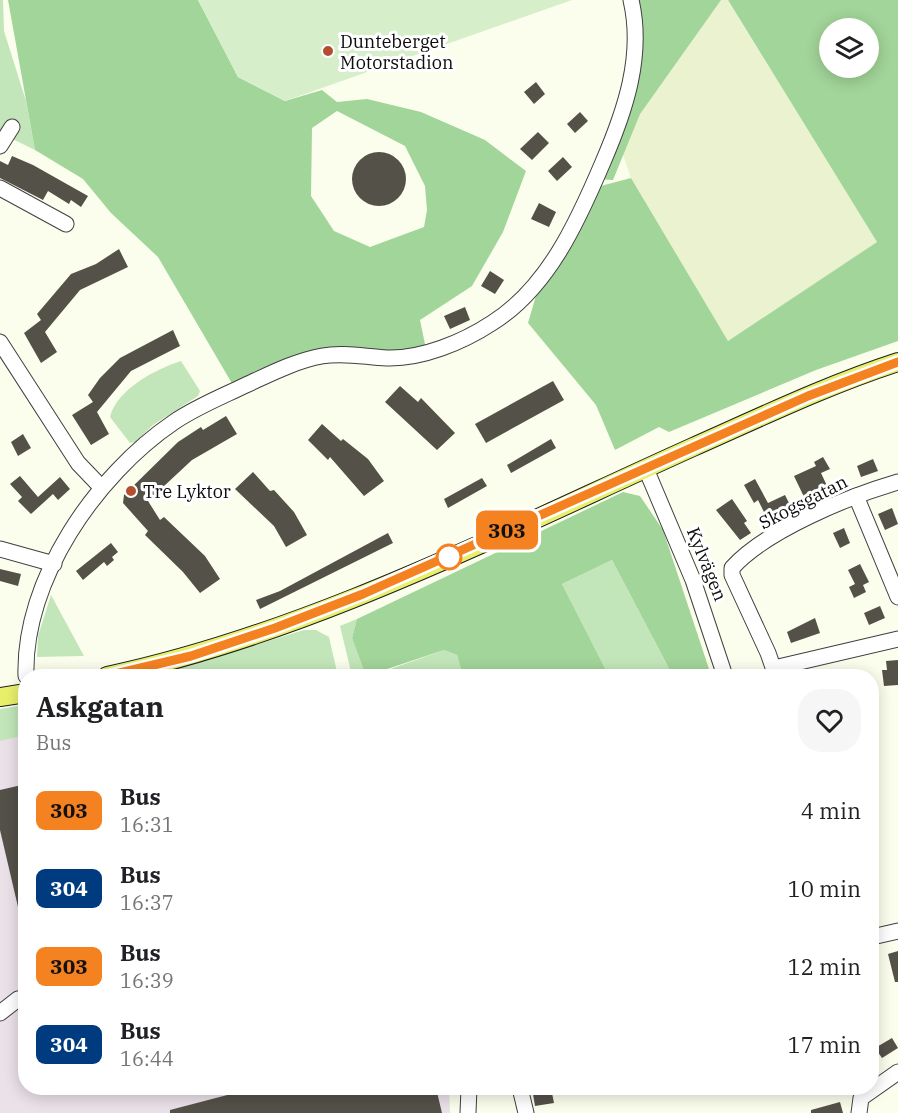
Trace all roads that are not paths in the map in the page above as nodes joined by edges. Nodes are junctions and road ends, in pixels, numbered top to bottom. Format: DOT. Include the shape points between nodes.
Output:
graph roads {
  1 [pos="631,0"];
  2 [pos="12,127"];
  3 [pos="0,146"];
  4 [pos="0,188"];
  5 [pos="66,224"];
  6 [pos="0,342"];
  7 [pos="898,362"];
  8 [pos="646,469"];
  9 [pos="898,482"];
  10 [pos="101,487"];
  11 [pos="856,496"];
  12 [pos="0,549"];
  13 [pos="54,564"];
  14 [pos="898,597"];
  15 [pos="898,639"];
  16 [pos="26,669"];
  17 [pos="136,669"];
  18 [pos="723,669"];
  19 [pos="774,669"];
  20 [pos="786,669"];
  21 [pos="18,694"];
  22 [pos="0,697"];
  23 [pos="898,931"];
  24 [pos="879,935"];
  25 [pos="18,999"];
  26 [pos="0,1013"];
  27 [pos="898,1072"];
  28 [pos="879,1085"];
  29 [pos="469,1095"];
  30 [pos="522,1095"];
  31 [pos="865,1095"];
  32 [pos="468,1113"];
  33 [pos="526,1113"];
  34 [pos="860,1113"];
  1 -- 10 [label="street" via="636,39 634,61 616,132 558,253 534,287 513,307 482,329 423,354 397,358 323,356 278,370 175,422 135,453"];
  2 -- 3 [label="street"];
  4 -- 5 [label="street"];
  6 -- 10 [label="street" via="78,463"];
  7 -- 8 [label="main road" via="808,396"];
  8 -- 17 [label="main road" via="302,618 191,656"];
  8 -- 18 [label="street, Kylvägen" via="693,580"];
  9 -- 11 [label="street, Skogsgatan"];
  10 -- 13 [label="street"];
  11 -- 14 [label="street"];
  11 -- 19 [label="street, Skogsgatan" via="768,540 732,568"];
  12 -- 13 [label="street"];
  13 -- 16 [label="street" via="31,627"];
  15 -- 20 [label="street"];
  21 -- 22 [label="main road"];
  23 -- 24 [label="street"];
  25 -- 26 [label="street"];
  27 -- 28 [label="street"];
  29 -- 32 [label="street"];
  30 -- 33 [label="street"];
  31 -- 34 [label="street" via="861,1098"];
}
